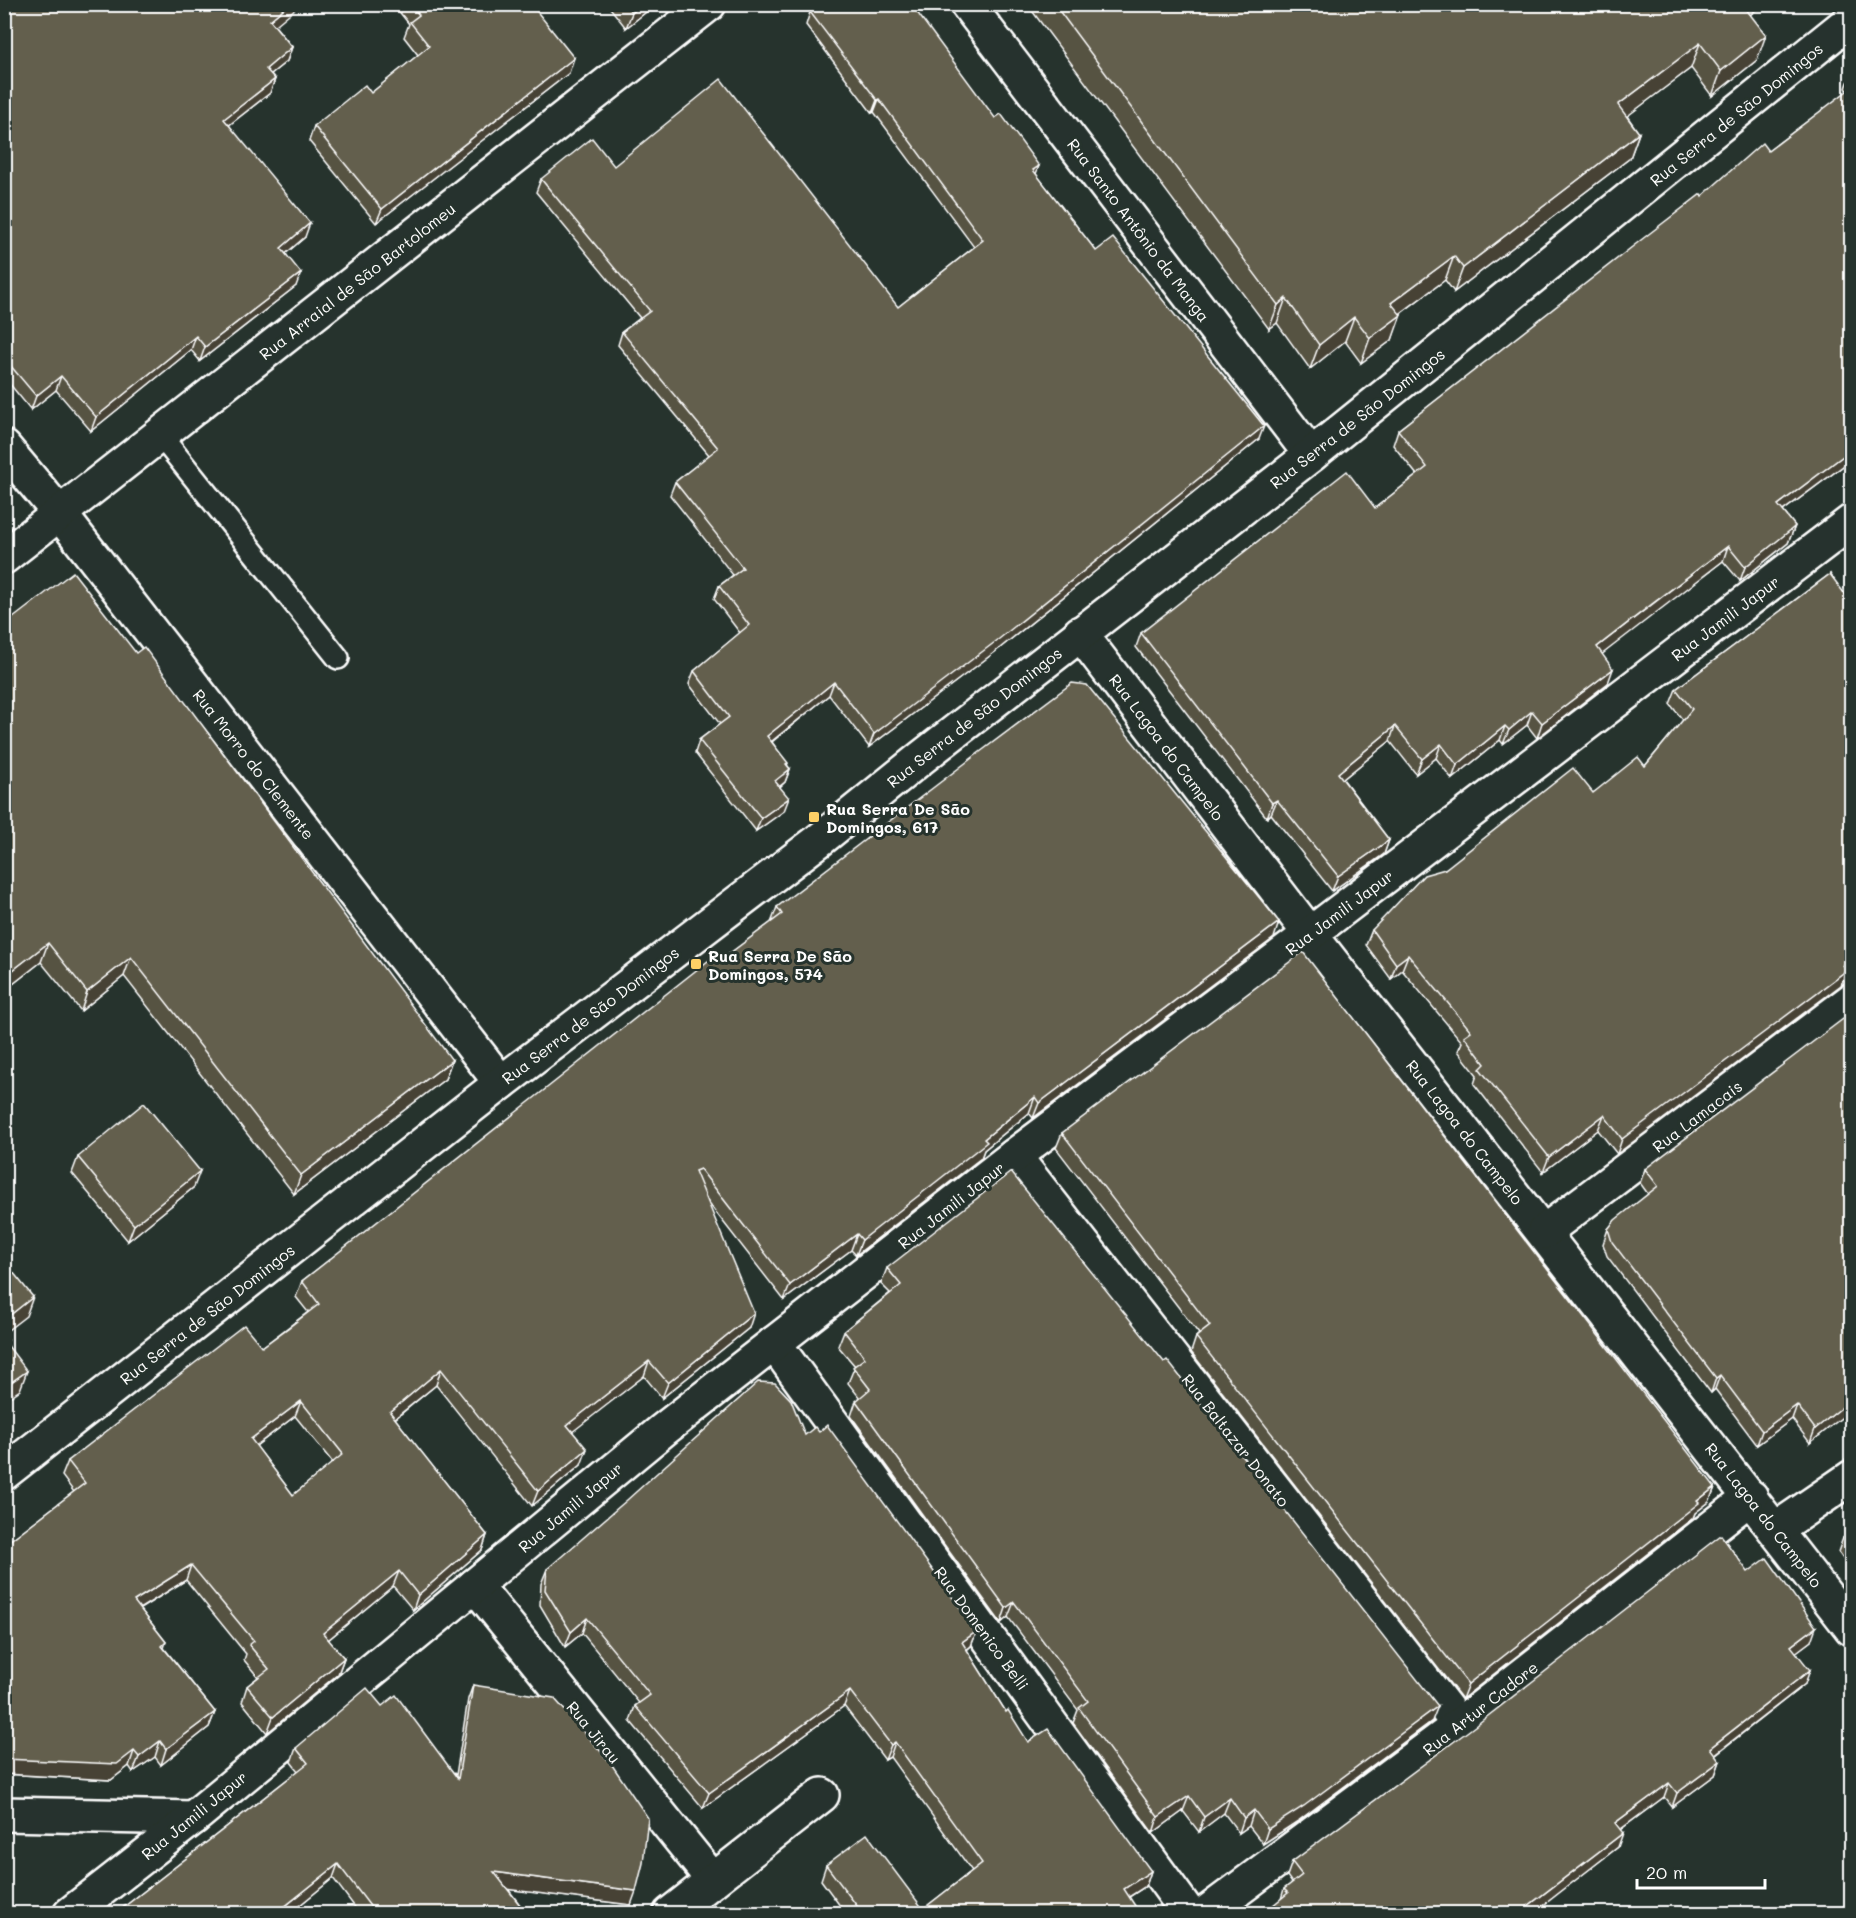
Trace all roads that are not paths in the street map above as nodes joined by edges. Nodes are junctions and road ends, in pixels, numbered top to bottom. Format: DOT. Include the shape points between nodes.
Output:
graph roads {
  1 [pos="709,4"];
  2 [pos="967,4"];
  3 [pos="1851,20"];
  4 [pos="160,435"];
  5 [pos="4,447"];
  6 [pos="1311,455"];
  7 [pos="60,514"];
  8 [pos="1851,521"];
  9 [pos="4,557"];
  10 [pos="1080,633"];
  11 [pos="338,658"];
  12 [pos="1310,934"];
  13 [pos="1851,1000"];
  14 [pos="501,1083"];
  15 [pos="1014,1156"];
  16 [pos="1544,1232"];
  17 [pos="774,1343"];
  18 [pos="4,1473"];
  19 [pos="1851,1477"];
  20 [pos="1751,1497"];
  21 [pos="1776,1529"];
  22 [pos="475,1585"];
  23 [pos="1851,1629"];
  24 [pos="1459,1725"];
  25 [pos="822,1795"];
  26 [pos="4,1814"];
  27 [pos="192,1818"];
  28 [pos="713,1880"];
  29 [pos="70,1914"];
  30 [pos="670,1914"];
  31 [pos="1189,1914"];
  32 [pos="1205,1914"];
  1 -- 4 [label="street, Rua Arraial de São Bartolomeu"];
  2 -- 6 [label="street, Rua Santo Antônio da Manga"];
  3 -- 6 [label="street, Rua Serra de São Domingos"];
  4 -- 7 [label="street, Rua Arraial de São Bartolomeu"];
  4 -- 11 [label="lane"];
  5 -- 7 [label="street, Rua Morro do Clemente"];
  6 -- 10 [label="street, Rua Serra de São Domingos"];
  7 -- 9 [label="street, Rua Arraial de São Bartolomeu"];
  7 -- 14 [label="street, Rua Morro do Clemente"];
  8 -- 12 [label="street, Rua Jamili Japur"];
  10 -- 12 [label="street, Rua Lagoa do Campelo"];
  10 -- 14 [label="street, Rua Serra de São Domingos" via="817,842"];
  12 -- 15 [label="street, Rua Jamili Japur"];
  12 -- 16 [label="street, Rua Lagoa do Campelo"];
  13 -- 16 [label="street, Rua Lamacais"];
  14 -- 18 [label="street, Rua Serra de São Domingos"];
  15 -- 17 [label="street, Rua Jamili Japur"];
  15 -- 24 [label="street, Rua Baltazar Donato"];
  16 -- 20 [label="street, Rua Lagoa do Campelo"];
  17 -- 22 [label="street, Rua Jamili Japur"];
  17 -- 31 [label="street, Rua Domenico Belli"];
  19 -- 21 [label="street"];
  20 -- 21 [label="street, Rua Lagoa do Campelo"];
  20 -- 24 [label="street, Rua Artur Cadore"];
  21 -- 23 [label="street, Rua Lagoa do Campelo"];
  22 -- 27 [label="street, Rua Jamili Japur"];
  22 -- 28 [label="street, Rua Jirau"];
  24 -- 32 [label="street, Rua Artur Cadore"];
  25 -- 28 [label="street"];
  26 -- 27 [label="street"];
  27 -- 29 [label="street, Rua Jamili Japur"];
  28 -- 30 [label="street"];
}
